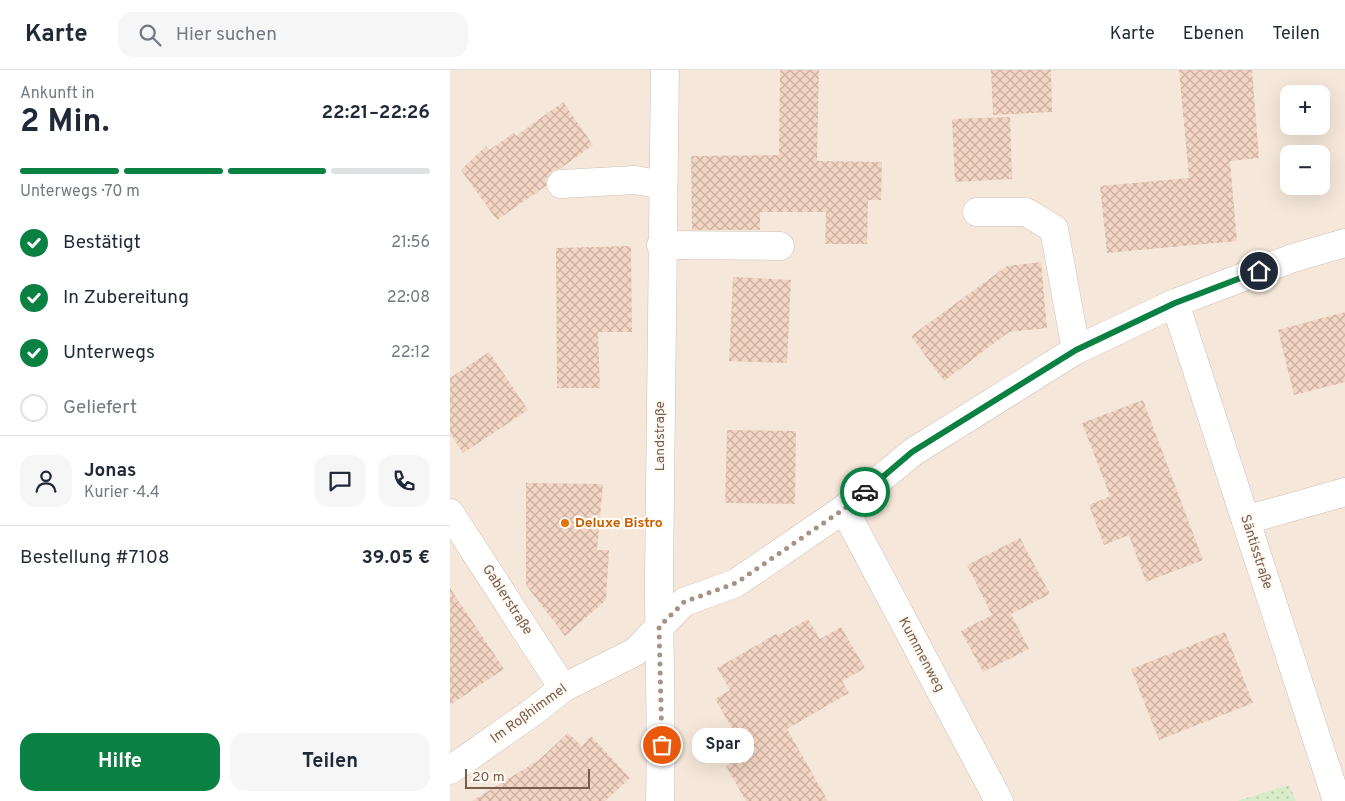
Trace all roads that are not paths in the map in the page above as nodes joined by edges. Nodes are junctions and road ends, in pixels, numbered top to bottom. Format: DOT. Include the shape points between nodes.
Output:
graph roads {
  1 [pos="665,70"];
  2 [pos="561,184"];
  3 [pos="663,184"];
  4 [pos="977,212"];
  5 [pos="1345,243"];
  6 [pos="661,245"];
  7 [pos="780,246"];
  8 [pos="1175,303"];
  9 [pos="1076,350"];
  10 [pos="1345,492"];
  11 [pos="844,509"];
  12 [pos="450,513"];
  13 [pos="1246,520"];
  14 [pos="659,627"];
  15 [pos="563,688"];
  16 [pos="450,770"];
  17 [pos="660,801"];
  18 [pos="999,801"];
  19 [pos="1337,801"];
  1 -- 3 [label="street, Landstraße"];
  2 -- 3 [label="street" via="635,180"];
  3 -- 6 [label="street, Landstraße"];
  4 -- 9 [label="street" via="1026,212 1054,229"];
  5 -- 8 [label="street, Im Roßhimmel" via="1293,258"];
  6 -- 7 [label="street"];
  6 -- 14 [label="street, Landstraße"];
  8 -- 9 [label="street, Im Roßhimmel"];
  8 -- 13 [label="street, Säntisstraße"];
  9 -- 11 [label="street, Im Roßhimmel" via="912,452"];
  10 -- 13 [label="street"];
  11 -- 14 [label="street, Im Roßhimmel" via="736,583 684,602"];
  11 -- 18 [label="street, Kummenweg"];
  12 -- 15 [label="street, Gablerstraße"];
  13 -- 19 [label="street, Säntisstraße"];
  14 -- 15 [label="street, Im Roßhimmel" via="636,652"];
  14 -- 17 [label="street, Landstraße"];
  15 -- 16 [label="street, Im Roßhimmel"];
}
